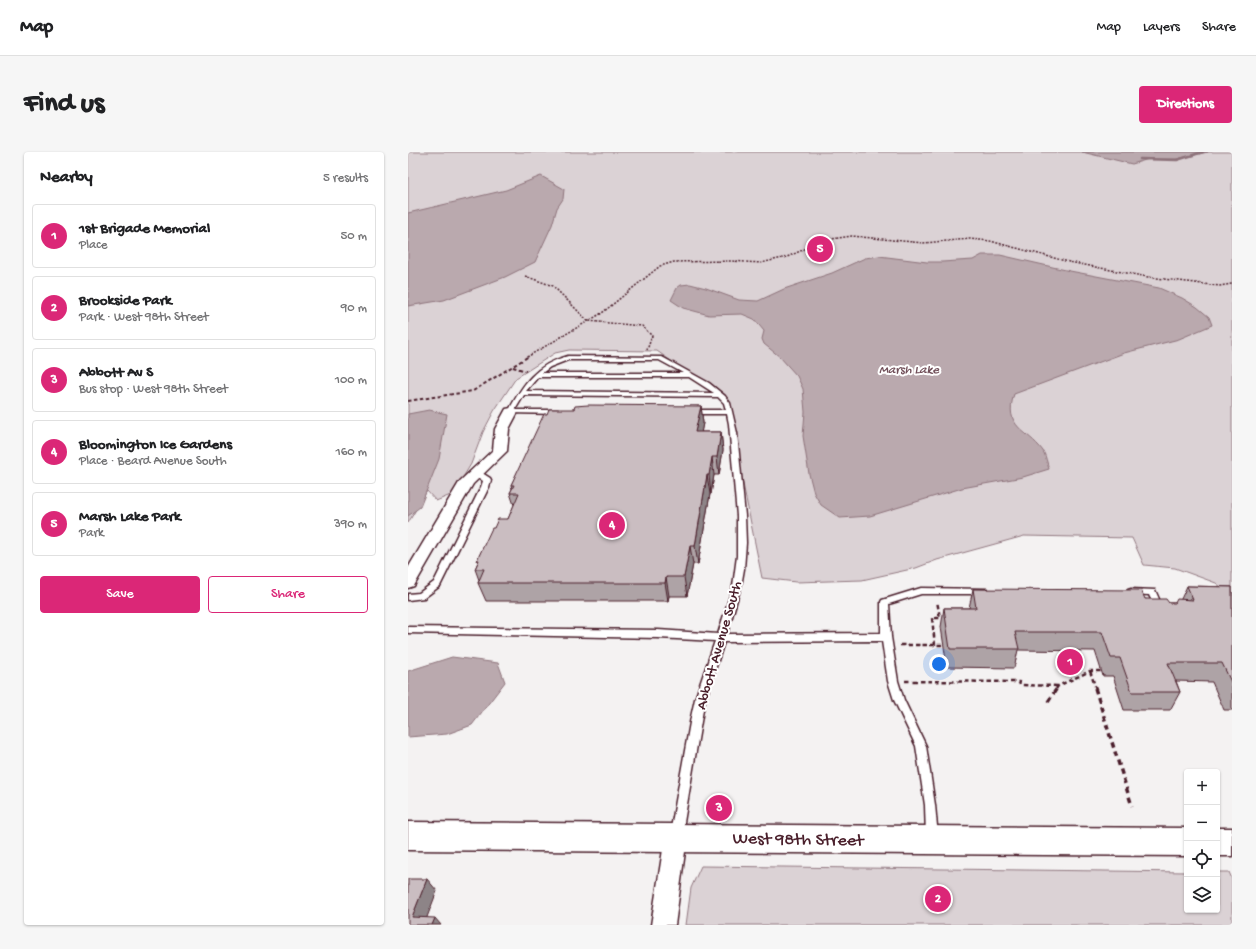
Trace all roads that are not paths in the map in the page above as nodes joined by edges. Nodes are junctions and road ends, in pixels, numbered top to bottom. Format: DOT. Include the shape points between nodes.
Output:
graph roads {
  1 [pos="536,375"];
  2 [pos="690,375"];
  3 [pos="522,393"];
  4 [pos="719,394"];
  5 [pos="511,412"];
  6 [pos="566,412"];
  7 [pos="682,412"];
  8 [pos="729,412"];
  9 [pos="476,473"];
  10 [pos="408,582"];
  11 [pos="997,591"];
  12 [pos="1121,592"];
  13 [pos="408,597"];
  14 [pos="1163,618"];
  15 [pos="408,630"];
  16 [pos="721,638"];
  17 [pos="887,641"];
  18 [pos="408,836"];
  19 [pos="676,837"];
  20 [pos="932,839"];
  21 [pos="1184,842"];
  22 [pos="1220,842"];
  23 [pos="1232,842"];
  24 [pos="663,925"];
  1 -- 2 [label="lane"];
  1 -- 2 [label="lane, Abbott Avenue South" via="559,360 568,358 660,358"];
  1 -- 3 [label="lane, Abbott Avenue South" via="531,378"];
  2 -- 4 [label="lane, Abbott Avenue South"];
  3 -- 4 [label="lane"];
  3 -- 5 [label="lane, Abbott Avenue South"];
  4 -- 8 [label="lane, Abbott Avenue South" via="728,404"];
  5 -- 6 [label="lane"];
  5 -- 9 [label="street" via="502,429 500,451"];
  7 -- 8 [label="lane"];
  8 -- 16 [label="lane, Abbott Avenue South" via="733,431 742,539 735,593"];
  9 -- 10 [label="street" via="467,481"];
  9 -- 13 [label="lane" via="487,480 485,487 437,584 421,596"];
  11 -- 17 [label="lane" via="921,591 885,602"];
  12 -- 14 [label="lane" via="1152,592"];
  15 -- 16 [label="lane" via="658,634"];
  16 -- 17 [label="lane"];
  16 -- 19 [label="lane, Abbott Avenue South" via="699,702"];
  17 -- 20 [label="lane" via="892,681 921,746 930,805"];
  18 -- 19 [label="street, West 98th Street"];
  19 -- 20 [label="street, West 98th Street"];
  19 -- 24 [label="street, Abbott Avenue South"];
  20 -- 21 [label="street, West 98th Street"];
  22 -- 23 [label="street"];
}
